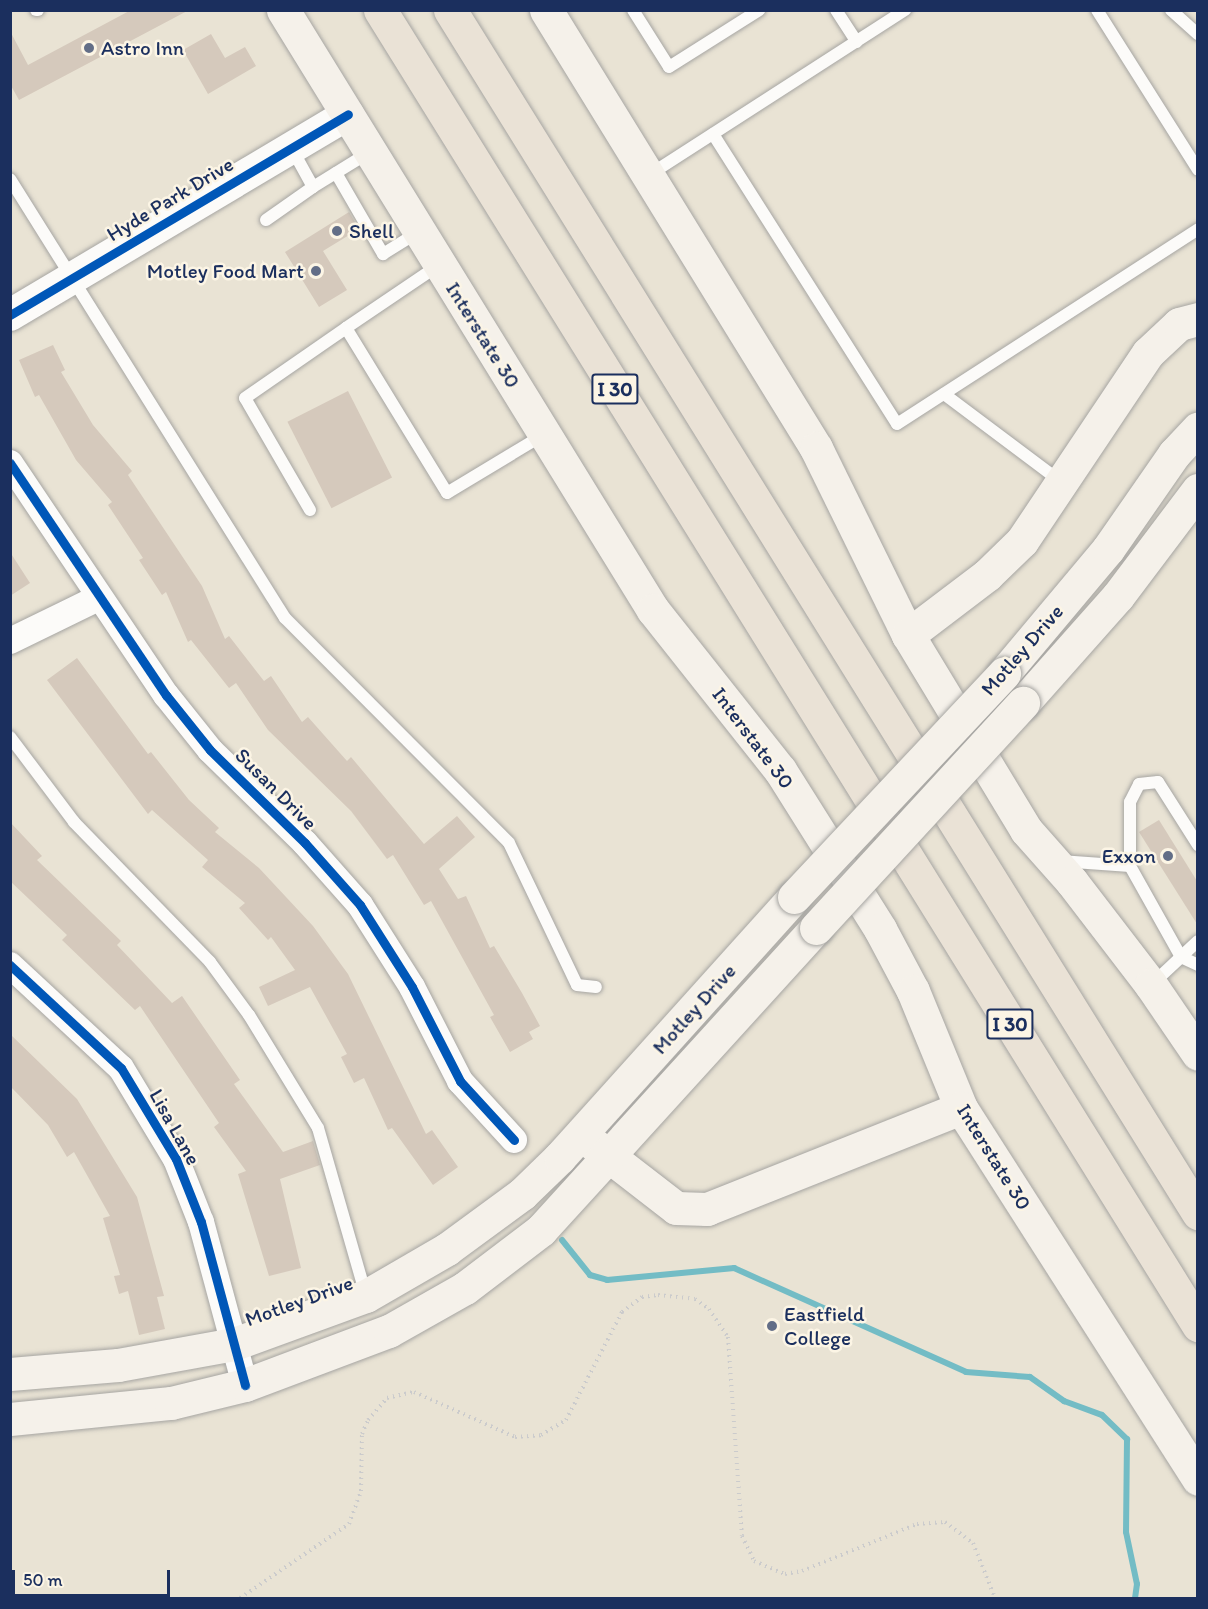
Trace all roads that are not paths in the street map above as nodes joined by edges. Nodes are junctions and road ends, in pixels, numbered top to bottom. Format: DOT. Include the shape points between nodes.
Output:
graph roads {
  1 [pos="283,10"];
  2 [pos="380,10"];
  3 [pos="450,10"];
  4 [pos="546,10"];
  5 [pos="633,10"];
  6 [pos="759,10"];
  7 [pos="837,10"];
  8 [pos="905,10"];
  9 [pos="1097,10"];
  10 [pos="1171,10"];
  11 [pos="1197,34"];
  12 [pos="857,42"];
  13 [pos="348,114"];
  14 [pos="713,134"];
  15 [pos="291,148"];
  16 [pos="371,152"];
  17 [pos="1197,170"];
  18 [pos="336,173"];
  19 [pos="648,176"];
  20 [pos="10,179"];
  21 [pos="313,187"];
  22 [pos="266,220"];
  23 [pos="1197,229"];
  24 [pos="420,231"];
  25 [pos="440,264"];
  26 [pos="73,278"];
  27 [pos="10,315"];
  28 [pos="1197,319"];
  29 [pos="346,328"];
  30 [pos="944,394"];
  31 [pos="1197,428"];
  32 [pos="544,435"];
  33 [pos="10,463"];
  34 [pos="1061,482"];
  35 [pos="1197,490"];
  36 [pos="310,510"];
  37 [pos="98,598"];
  38 [pos="908,635"];
  39 [pos="10,641"];
  40 [pos="10,736"];
  41 [pos="1197,845"];
  42 [pos="1053,861"];
  43 [pos="1130,866"];
  44 [pos="1197,941"];
  45 [pos="1181,957"];
  46 [pos="10,964"];
  47 [pos="1197,965"];
  48 [pos="1151,985"];
  49 [pos="597,987"];
  50 [pos="1197,1052"];
  51 [pos="962,1108"];
  52 [pos="582,1134"];
  53 [pos="514,1140"];
  54 [pos="609,1158"];
  55 [pos="1197,1213"];
  56 [pos="366,1296"];
  57 [pos="1197,1325"];
  58 [pos="234,1344"];
  59 [pos="10,1374"];
  60 [pos="245,1385"];
  61 [pos="10,1419"];
  62 [pos="1197,1479"];
  1 -- 13 [label="main road, Interstate 30"];
  2 -- 57 [label="highway, I 30"];
  3 -- 55 [label="highway, I 30"];
  4 -- 19 [label="main road"];
  5 -- 6 [label="lane" via="669,67"];
  7 -- 12 [label="lane"];
  8 -- 12 [label="lane"];
  9 -- 17 [label="lane"];
  10 -- 11 [label="lane"];
  12 -- 14 [label="lane"];
  13 -- 15 [label="street, Hyde Park Drive"];
  13 -- 16 [label="main road, Interstate 30"];
  14 -- 19 [label="lane"];
  14 -- 30 [label="lane" via="897,424"];
  15 -- 21 [label="lane"];
  15 -- 26 [label="street, Hyde Park Drive"];
  16 -- 18 [label="lane"];
  16 -- 24 [label="main road, Interstate 30"];
  18 -- 21 [label="lane"];
  18 -- 24 [label="lane" via="382,254"];
  19 -- 38 [label="main road" via="816,448"];
  20 -- 26 [label="lane"];
  21 -- 22 [label="lane"];
  23 -- 30 [label="lane"];
  24 -- 25 [label="main road, Interstate 30"];
  25 -- 29 [label="lane"];
  25 -- 32 [label="main road, Interstate 30"];
  26 -- 27 [label="street, Hyde Park Drive"];
  26 -- 49 [label="lane" via="285,618 509,843 577,985"];
  28 -- 34 [label="main road" via="1179,324 1148,353"];
  29 -- 32 [label="lane" via="447,493"];
  29 -- 36 [label="lane" via="245,398"];
  30 -- 34 [label="lane"];
  31 -- 52 [label="main road, Motley Drive, bridge" via="1174,454 1108,549 1004,673 794,897"];
  32 -- 51 [label="main road, Interstate 30" via="653,610 780,770 880,929 922,1011"];
  33 -- 37 [label="street, Susan Drive"];
  34 -- 38 [label="main road" via="1022,541 987,574"];
  35 -- 54 [label="main road, Motley Drive, bridge" via="1118,596"];
  37 -- 39 [label="street"];
  37 -- 53 [label="street, Susan Drive" via="210,750 305,843 360,905 412,987 460,1081"];
  38 -- 42 [label="main road" via="1026,830"];
  40 -- 56 [label="lane" via="74,822 210,962 249,1014 318,1128"];
  41 -- 43 [label="lane" via="1158,782 1139,784 1130,802"];
  42 -- 43 [label="lane"];
  42 -- 48 [label="main road"];
  43 -- 45 [label="lane"];
  44 -- 45 [label="lane"];
  45 -- 47 [label="lane"];
  45 -- 48 [label="lane"];
  46 -- 58 [label="street, Lisa Lane" via="121,1068 176,1159 201,1222"];
  48 -- 50 [label="main road"];
  51 -- 54 [label="main road" via="707,1209 676,1208"];
  51 -- 62 [label="main road, Interstate 30"];
  52 -- 54 [label="main road"];
  52 -- 56 [label="main road, Motley Drive" via="522,1194 447,1249"];
  54 -- 60 [label="main road, Motley Drive" via="541,1230 465,1288 389,1331"];
  56 -- 58 [label="main road, Motley Drive"];
  58 -- 59 [label="main road, Motley Drive" via="118,1365"];
  58 -- 60 [label="street, Lisa Lane"];
  60 -- 61 [label="main road, Motley Drive" via="171,1403"];
}
